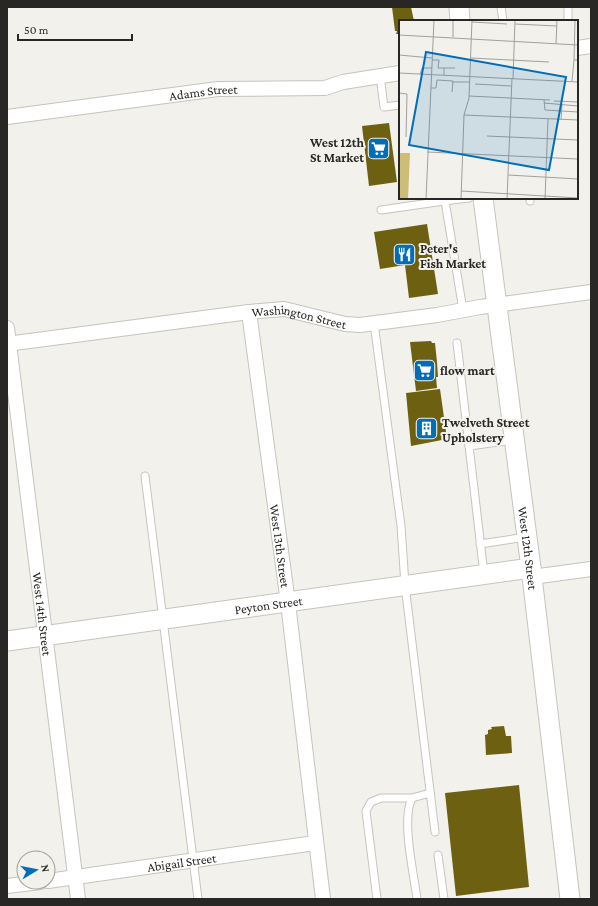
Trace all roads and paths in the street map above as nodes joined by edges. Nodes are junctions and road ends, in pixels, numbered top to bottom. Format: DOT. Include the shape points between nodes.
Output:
graph roads {
  1 [pos="459,7"];
  2 [pos="501,7"];
  3 [pos="568,7"];
  4 [pos="460,20"];
  5 [pos="503,20"];
  6 [pos="568,20"];
  7 [pos="591,46"];
  8 [pos="578,48"];
  9 [pos="399,73"];
  10 [pos="380,76"];
  11 [pos="399,105"];
  12 [pos="7,118"];
  13 [pos="459,199"];
  14 [pos="483,199"];
  15 [pos="449,200"];
  16 [pos="422,201"];
  17 [pos="381,210"];
  18 [pos="591,292"];
  19 [pos="497,305"];
  20 [pos="463,310"];
  21 [pos="250,312"];
  22 [pos="374,323"];
  23 [pos="7,328"];
  24 [pos="458,343"];
  25 [pos="8,344"];
  26 [pos="514,440"];
  27 [pos="469,446"];
  28 [pos="145,476"];
  29 [pos="526,537"];
  30 [pos="480,544"];
  31 [pos="591,568"];
  32 [pos="531,573"];
  33 [pos="484,574"];
  34 [pos="406,585"];
  35 [pos="288,603"];
  36 [pos="164,618"];
  37 [pos="45,636"];
  38 [pos="7,641"];
  39 [pos="430,793"];
  40 [pos="412,798"];
  41 [pos="435,832"];
  42 [pos="315,843"];
  43 [pos="438,855"];
  44 [pos="194,859"];
  45 [pos="76,878"];
  46 [pos="56,880"];
  47 [pos="78,899"];
  48 [pos="198,899"];
  49 [pos="323,899"];
  50 [pos="377,899"];
  51 [pos="417,899"];
  52 [pos="444,899"];
  53 [pos="570,899"];
  1 -- 4 [label="main road"];
  2 -- 5 [label="lane"];
  3 -- 6 [label="lane"];
  7 -- 8 [label="street"];
  9 -- 10 [label="street, Adams Street"];
  10 -- 11 [label="lane" via="384,107"];
  10 -- 12 [label="street, Adams Street" via="343,82 325,88 218,89"];
  13 -- 15 [label="lane"];
  14 -- 19 [label="main road, West 12th Street"];
  15 -- 16 [label="lane"];
  15 -- 20 [label="lane"];
  16 -- 17 [label="lane"];
  18 -- 19 [label="street, Washington Street"];
  19 -- 20 [label="street, Washington Street"];
  19 -- 26 [label="main road, West 12th Street"];
  20 -- 22 [label="street, Washington Street"];
  21 -- 22 [label="street, Washington Street" via="284,309 344,324"];
  21 -- 25 [label="street, Washington Street"];
  21 -- 35 [label="street, West 13th Street"];
  22 -- 34 [label="lane" via="401,526"];
  23 -- 25 [label="street, West 14th Street"];
  24 -- 27 [label="lane"];
  25 -- 37 [label="street, West 14th Street"];
  26 -- 27 [label="lane"];
  26 -- 29 [label="main road, West 12th Street"];
  27 -- 30 [label="lane"];
  28 -- 36 [label="lane"];
  29 -- 30 [label="lane"];
  29 -- 32 [label="main road, West 12th Street"];
  30 -- 33 [label="lane"];
  31 -- 32 [label="street, Peyton Street"];
  32 -- 33 [label="main road, Peyton Street"];
  32 -- 53 [label="main road, West 12th Street"];
  33 -- 34 [label="main road, Peyton Street"];
  34 -- 35 [label="main road, Peyton Street"];
  34 -- 39 [label="lane"];
  35 -- 36 [label="main road, Peyton Street"];
  35 -- 42 [label="street, West 13th Street"];
  36 -- 37 [label="main road, Peyton Street"];
  36 -- 44 [label="lane"];
  37 -- 38 [label="main road, Peyton Street"];
  37 -- 45 [label="street, West 14th Street"];
  39 -- 40 [label="lane"];
  39 -- 41 [label="lane"];
  40 -- 50 [label="lane" via="382,798 371,802 366,811"];
  40 -- 51 [label="lane" via="408,807 408,835"];
  42 -- 44 [label="street, Abigail Street"];
  42 -- 49 [label="street, West 13th Street"];
  43 -- 52 [label="lane"];
  44 -- 45 [label="street, Abigail Street"];
  44 -- 48 [label="lane"];
  45 -- 46 [label="street, Abigail Street"];
  45 -- 47 [label="street, West 14th Street"];
}
